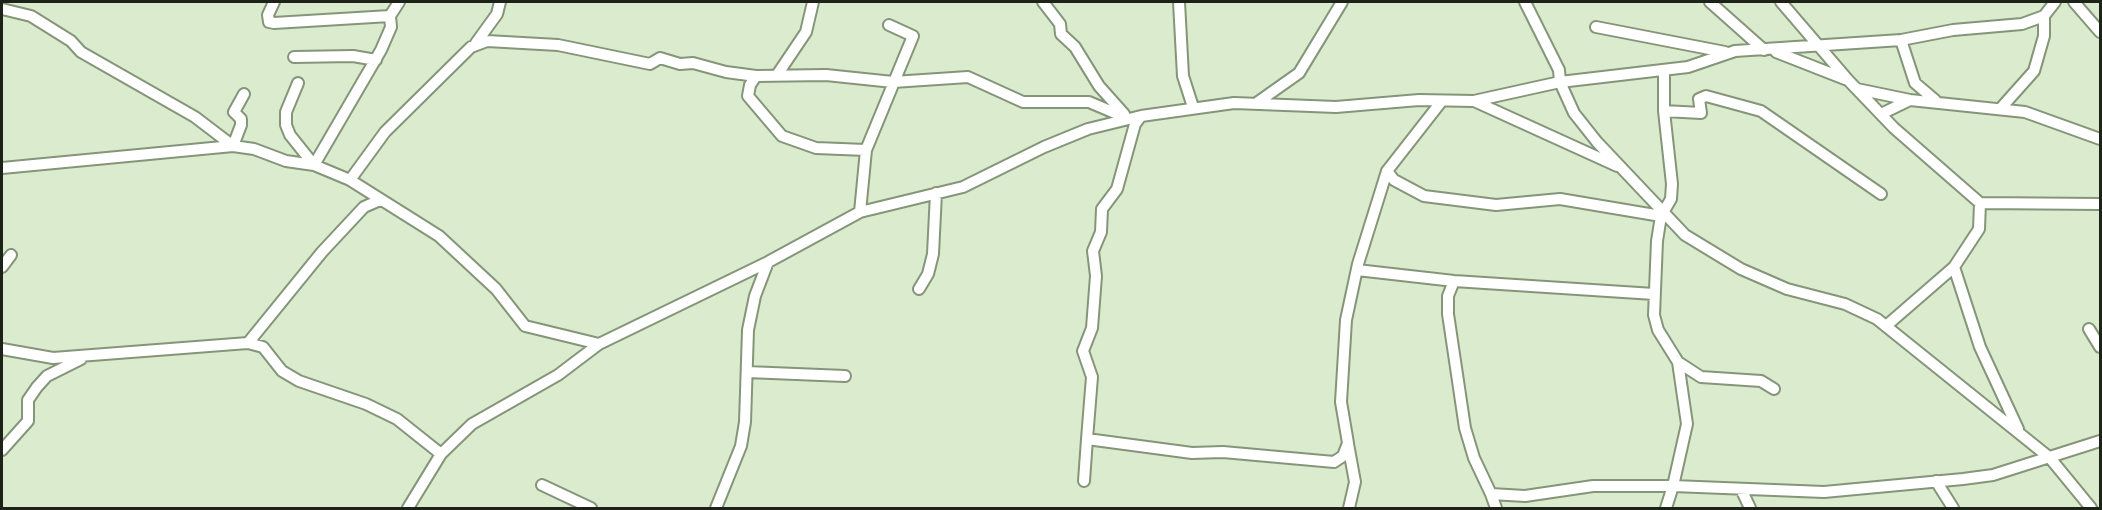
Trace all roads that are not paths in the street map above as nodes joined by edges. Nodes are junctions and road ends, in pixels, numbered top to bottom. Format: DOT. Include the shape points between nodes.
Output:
graph roads {
  1 [pos="274,2"];
  2 [pos="399,2"];
  3 [pos="500,2"];
  4 [pos="813,2"];
  5 [pos="1043,2"];
  6 [pos="1179,2"];
  7 [pos="1342,2"];
  8 [pos="1525,2"];
  9 [pos="1710,2"];
  10 [pos="2055,2"];
  11 [pos="2074,2"];
  12 [pos="1788,4"];
  13 [pos="2,9"];
  14 [pos="390,16"];
  15 [pos="2044,16"];
  16 [pos="889,25"];
  17 [pos="1596,27"];
  18 [pos="2100,32"];
  19 [pos="1901,40"];
  20 [pos="476,43"];
  21 [pos="1819,47"];
  22 [pos="1767,50"];
  23 [pos="1725,52"];
  24 [pos="294,57"];
  25 [pos="376,60"];
  26 [pos="1664,70"];
  27 [pos="777,75"];
  28 [pos="756,76"];
  29 [pos="1848,80"];
  30 [pos="893,82"];
  31 [pos="1560,82"];
  32 [pos="298,83"];
  33 [pos="1856,89"];
  34 [pos="244,94"];
  35 [pos="1910,100"];
  36 [pos="1474,101"];
  37 [pos="1258,102"];
  38 [pos="1442,102"];
  39 [pos="1938,102"];
  40 [pos="1193,107"];
  41 [pos="2001,108"];
  42 [pos="1664,111"];
  43 [pos="1881,114"];
  44 [pos="1135,118"];
  45 [pos="2100,139"];
  46 [pos="233,146"];
  47 [pos="866,150"];
  48 [pos="314,165"];
  49 [pos="2,168"];
  50 [pos="1622,169"];
  51 [pos="1387,171"];
  52 [pos="350,180"];
  53 [pos="936,193"];
  54 [pos="1881,194"];
  55 [pos="380,200"];
  56 [pos="1980,203"];
  57 [pos="2100,204"];
  58 [pos="860,212"];
  59 [pos="1662,214"];
  60 [pos="11,255"];
  61 [pos="768,262"];
  62 [pos="2,267"];
  63 [pos="1954,267"];
  64 [pos="1357,270"];
  65 [pos="1454,281"];
  66 [pos="920,289"];
  67 [pos="1654,294"];
  68 [pos="1886,326"];
  69 [pos="2089,328"];
  70 [pos="248,343"];
  71 [pos="599,344"];
  72 [pos="2100,346"];
  73 [pos="2,350"];
  74 [pos="84,357"];
  75 [pos="1677,362"];
  76 [pos="747,372"];
  77 [pos="845,376"];
  78 [pos="1773,389"];
  79 [pos="2019,432"];
  80 [pos="1087,439"];
  81 [pos="2100,441"];
  82 [pos="1348,443"];
  83 [pos="2,450"];
  84 [pos="441,454"];
  85 [pos="2050,458"];
  86 [pos="1084,481"];
  87 [pos="1936,482"];
  88 [pos="542,485"];
  89 [pos="1673,486"];
  90 [pos="1742,490"];
  91 [pos="1491,494"];
  92 [pos="408,508"];
  93 [pos="591,508"];
  94 [pos="716,508"];
  95 [pos="1349,508"];
  96 [pos="1496,508"];
  97 [pos="1666,508"];
  98 [pos="1750,508"];
  99 [pos="1953,508"];
  100 [pos="2091,508"];
  1 -- 14 [label="street" via="268,15 269,22 274,23"];
  2 -- 14 [label="street"];
  3 -- 20 [label="street" via="497,14"];
  4 -- 27 [label="street" via="806,32"];
  5 -- 44 [label="street" via="1099,86"];
  6 -- 40 [label="street" via="1183,76"];
  7 -- 37 [label="street" via="1299,73"];
  8 -- 31 [label="street" via="1559,70"];
  9 -- 22 [label="street"];
  10 -- 15 [label="street"];
  11 -- 18 [label="street"];
  12 -- 21 [label="street"];
  13 -- 46 [label="street" via="31,15 81,52 195,117"];
  14 -- 25 [label="street" via="391,27"];
  15 -- 19 [label="street" via="2022,24 1953,30"];
  15 -- 41 [label="street" via="2044,36 2034,71"];
  16 -- 30 [label="street" via="913,36"];
  17 -- 23 [label="street"];
  19 -- 21 [label="street"];
  19 -- 39 [label="street" via="1915,83"];
  20 -- 28 [label="street" via="546,43 650,64 660,58"];
  20 -- 52 [label="street" via="385,132"];
  21 -- 22 [label="street"];
  21 -- 29 [label="street"];
  22 -- 23 [label="street"];
  22 -- 29 [label="street"];
  23 -- 26 [label="street" via="1688,67"];
  24 -- 25 [label="street" via="353,56"];
  25 -- 48 [label="street"];
  26 -- 31 [label="street"];
  26 -- 42 [label="street"];
  27 -- 28 [label="street"];
  27 -- 30 [label="street"];
  28 -- 47 [label="street" via="748,96 782,136 802,146"];
  29 -- 33 [label="street"];
  30 -- 44 [label="street" via="968,77 1023,102 1089,102"];
  30 -- 47 [label="street"];
  31 -- 36 [label="street"];
  31 -- 50 [label="street" via="1574,113"];
  32 -- 48 [label="street" via="286,112 286,124"];
  33 -- 35 [label="street"];
  33 -- 43 [label="street"];
  34 -- 46 [label="street" via="234,112 241,125"];
  35 -- 39 [label="street"];
  35 -- 43 [label="street"];
  36 -- 38 [label="street"];
  36 -- 50 [label="street"];
  37 -- 38 [label="street" via="1336,107 1419,100"];
  37 -- 40 [label="street"];
  38 -- 51 [label="street"];
  39 -- 41 [label="street"];
  40 -- 44 [label="street"];
  41 -- 45 [label="street" via="2025,112"];
  42 -- 54 [label="street" via="1701,113 1700,99 1706,96 1761,111"];
  42 -- 59 [label="street" via="1672,184 1671,199"];
  43 -- 56 [label="street"];
  44 -- 53 [label="street" via="1088,129 963,187"];
  44 -- 80 [label="street" via="1117,189 1102,209 1101,232 1093,250 1096,276 1092,328 1083,351 1092,377"];
  46 -- 48 [label="street"];
  46 -- 49 [label="street"];
  47 -- 58 [label="street"];
  48 -- 52 [label="street"];
  50 -- 59 [label="street"];
  51 -- 59 [label="street" via="1394,180 1424,196 1496,205 1560,199"];
  51 -- 64 [label="street"];
  52 -- 55 [label="street"];
  53 -- 58 [label="street"];
  53 -- 66 [label="street" via="933,254"];
  55 -- 70 [label="street" via="364,207 322,252"];
  55 -- 71 [label="street" via="457,251 496,289 525,326"];
  56 -- 57 [label="street"];
  56 -- 63 [label="street" via="1979,229"];
  58 -- 61 [label="street"];
  59 -- 67 [label="street"];
  59 -- 68 [label="street" via="1685,234 1741,270 1787,289 1862,310"];
  60 -- 62 [label="street"];
  61 -- 71 [label="street"];
  61 -- 76 [label="street" via="748,330"];
  63 -- 68 [label="street"];
  63 -- 79 [label="street" via="1980,347"];
  64 -- 65 [label="street"];
  64 -- 82 [label="street" via="1346,320 1341,402"];
  65 -- 67 [label="street"];
  65 -- 91 [label="street" via="1448,296 1448,314 1461,407 1474,458"];
  67 -- 75 [label="street" via="1658,330"];
  68 -- 79 [label="street"];
  69 -- 72 [label="street"];
  70 -- 74 [label="street"];
  70 -- 84 [label="street" via="263,347 282,371 299,381 397,419"];
  71 -- 84 [label="street" via="558,375 472,424"];
  73 -- 74 [label="street" via="53,358"];
  74 -- 83 [label="street" via="47,376 37,387 28,400 28,421"];
  75 -- 78 [label="street" via="1701,377 1761,381"];
  75 -- 89 [label="street" via="1687,424"];
  76 -- 77 [label="street"];
  76 -- 94 [label="street" via="746,422 741,446"];
  79 -- 85 [label="street"];
  80 -- 82 [label="street" via="1191,453 1223,452 1334,462 1343,456"];
  80 -- 86 [label="street"];
  81 -- 85 [label="street"];
  82 -- 95 [label="street" via="1355,482"];
  84 -- 92 [label="street"];
  85 -- 87 [label="street" via="1993,475"];
  85 -- 100 [label="street"];
  87 -- 90 [label="street" via="1824,492"];
  87 -- 99 [label="street"];
  88 -- 93 [label="street"];
  89 -- 90 [label="street"];
  89 -- 91 [label="street" via="1593,486 1525,496"];
  89 -- 97 [label="street"];
  90 -- 98 [label="street"];
  91 -- 96 [label="street"];
}
